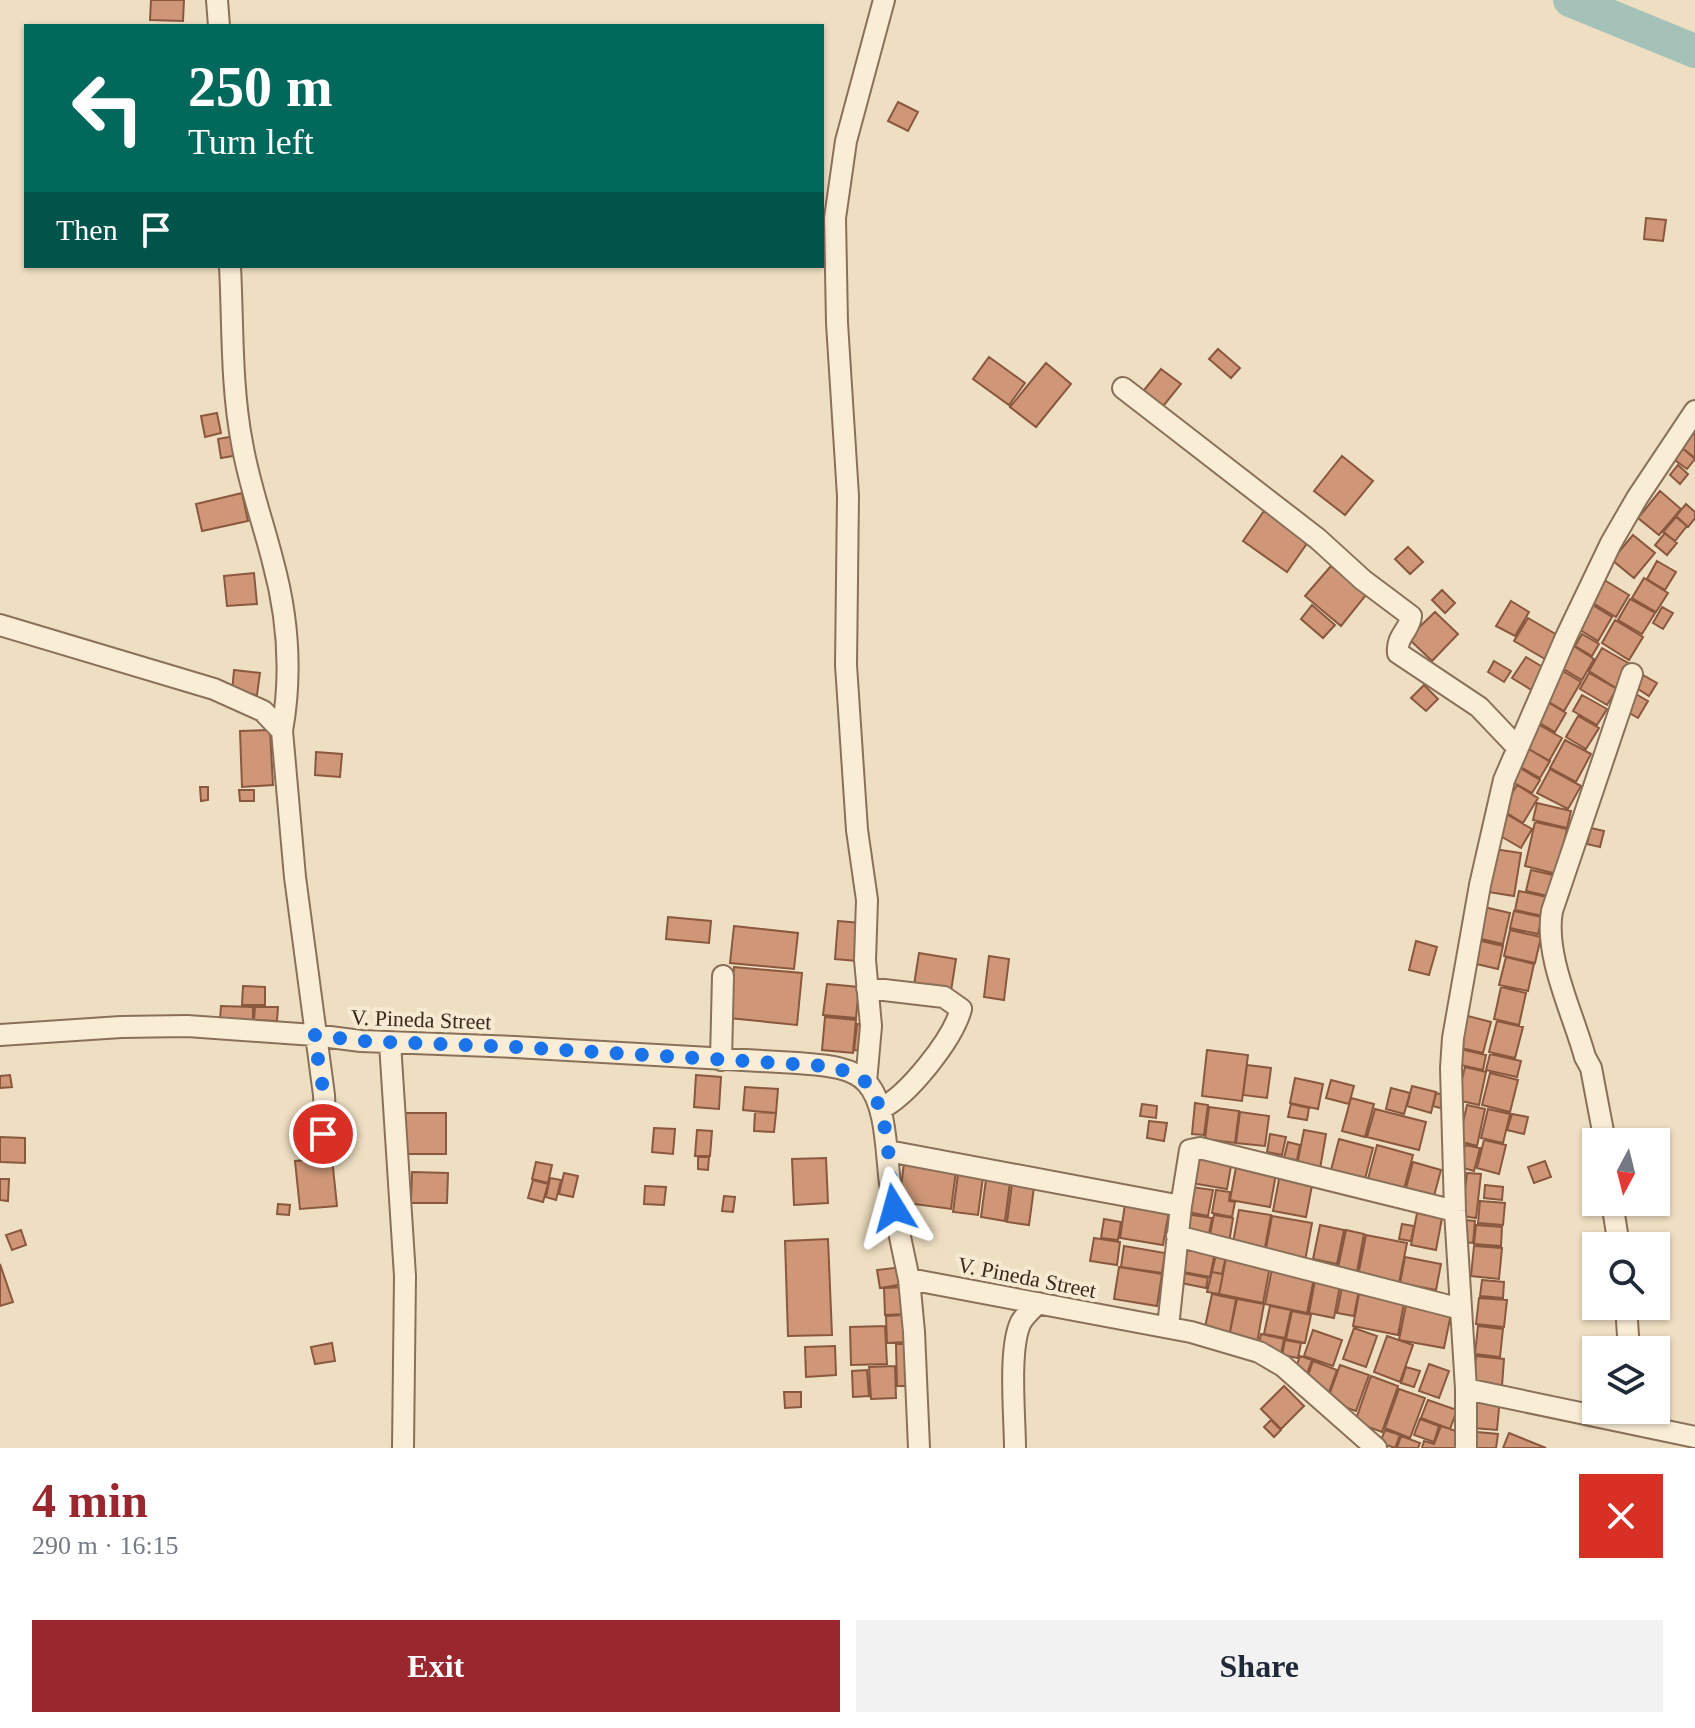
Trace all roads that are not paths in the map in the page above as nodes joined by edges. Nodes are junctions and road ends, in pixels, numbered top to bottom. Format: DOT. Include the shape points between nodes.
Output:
graph roads {
  1 [pos="217,0"];
  2 [pos="884,0"];
  3 [pos="219,24"];
  4 [pos="230,268"];
  5 [pos="1123,388"];
  6 [pos="1695,411"];
  7 [pos="0,625"];
  8 [pos="1632,674"];
  9 [pos="282,731"];
  10 [pos="1517,747"];
  11 [pos="723,976"];
  12 [pos="867,988"];
  13 [pos="0,1035"];
  14 [pos="314,1035"];
  15 [pos="390,1043"];
  16 [pos="721,1060"];
  17 [pos="866,1082"];
  18 [pos="880,1109"];
  19 [pos="1602,1128"];
  20 [pos="888,1151"];
  21 [pos="319,1153"];
  22 [pos="1181,1206"];
  23 [pos="1455,1211"];
  24 [pos="1177,1236"];
  25 [pos="909,1279"];
  26 [pos="1038,1303"];
  27 [pos="1461,1309"];
  28 [pos="1168,1327"];
  29 [pos="1466,1389"];
  30 [pos="1582,1409"];
  31 [pos="1654,1424"];
  32 [pos="1695,1437"];
  33 [pos="403,1448"];
  34 [pos="919,1448"];
  35 [pos="1015,1448"];
  36 [pos="1376,1448"];
  37 [pos="1466,1448"];
  1 -- 3 [label="street"];
  2 -- 12 [label="street" via="846,141 835,218 848,496 846,665 867,900"];
  4 -- 9 [label="street" via="241,439 287,637"];
  5 -- 10 [label="street" via="1411,616 1398,653 1479,707"];
  6 -- 10 [label="street" via="1611,543"];
  7 -- 9 [label="street" via="214,689 263,711"];
  8 -- 19 [label="street" via="1549,928 1591,1068"];
  9 -- 14 [label="street"];
  10 -- 23 [label="street" via="1504,780 1480,885 1453,1038"];
  11 -- 16 [label="street"];
  12 -- 17 [label="street" via="871,1026"];
  12 -- 18 [label="street" via="944,997 961,1009 957,1025 915,1080"];
  13 -- 14 [label="street, V. Pineda Street" via="152,1025"];
  14 -- 15 [label="street, V. Pineda Street"];
  14 -- 21 [label="street" via="325,1117"];
  15 -- 16 [label="street, V. Pineda Street"];
  15 -- 33 [label="street" via="405,1276"];
  16 -- 17 [label="street, V. Pineda Street" via="827,1066"];
  17 -- 18 [label="street"];
  18 -- 20 [label="street"];
  20 -- 22 [label="street"];
  20 -- 25 [label="street"];
  22 -- 23 [label="street" via="1190,1150 1200,1148"];
  22 -- 24 [label="street"];
  23 -- 27 [label="street"];
  24 -- 27 [label="street"];
  24 -- 28 [label="street"];
  25 -- 26 [label="street, V. Pineda Street"];
  25 -- 34 [label="street"];
  26 -- 28 [label="street, V. Pineda Street"];
  26 -- 35 [label="street" via="1020,1325 1015,1345"];
  27 -- 29 [label="street"];
  28 -- 36 [label="street, V. Pineda Street" via="1259,1352 1283,1366"];
  29 -- 30 [label="street"];
  29 -- 37 [label="street"];
  31 -- 32 [label="street"];
}
